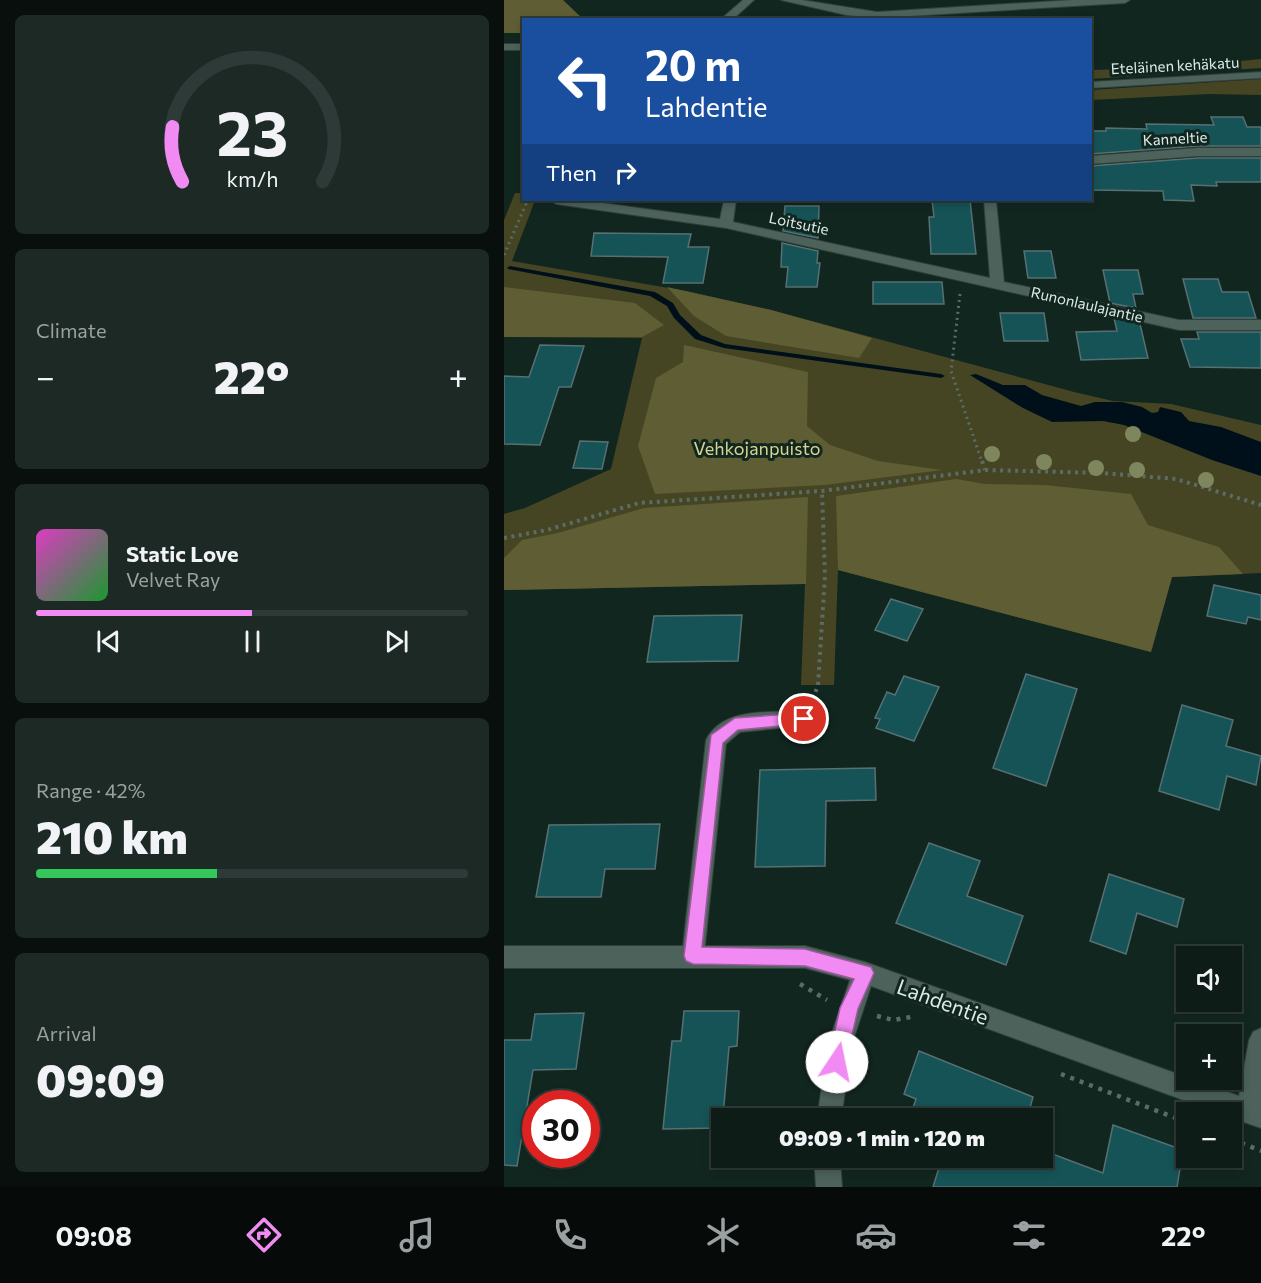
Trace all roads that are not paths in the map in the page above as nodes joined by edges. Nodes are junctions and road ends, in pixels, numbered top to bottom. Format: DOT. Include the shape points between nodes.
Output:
graph roads {
  1 [pos="749,0"];
  2 [pos="786,0"];
  3 [pos="1125,0"];
  4 [pos="727,18"];
  5 [pos="504,46"];
  6 [pos="522,47"];
  7 [pos="1261,75"];
  8 [pos="1092,85"];
  9 [pos="1261,152"];
  10 [pos="1092,160"];
  11 [pos="563,201"];
  12 [pos="730,201"];
  13 [pos="990,201"];
  14 [pos="726,224"];
  15 [pos="997,284"];
  16 [pos="1261,326"];
  17 [pos="804,719"];
  18 [pos="693,956"];
  19 [pos="504,957"];
  20 [pos="865,973"];
  21 [pos="1261,1040"];
  22 [pos="831,1108"];
  23 [pos="1254,1113"];
  24 [pos="828,1168"];
  25 [pos="830,1187"];
  1 -- 4 [label="street"];
  2 -- 3 [label="street" via="877,15"];
  5 -- 6 [label="street"];
  7 -- 8 [label="street, Eteläinen kehäkatu"];
  9 -- 10 [label="street, Kanneltie"];
  11 -- 14 [label="street, Loitsutie"];
  12 -- 14 [label="street"];
  13 -- 15 [label="street"];
  14 -- 15 [label="street, Loitsutie"];
  15 -- 16 [label="street, Runonlaulajantie" via="1179,325"];
  17 -- 18 [label="street" via="735,724 716,740"];
  18 -- 19 [label="street, Lahdentie"];
  18 -- 20 [label="street, Lahdentie" via="805,957"];
  20 -- 22 [label="street" via="840,1041"];
  20 -- 23 [label="street, Lahdentie"];
  21 -- 23 [label="street"];
  24 -- 25 [label="street"];
}
